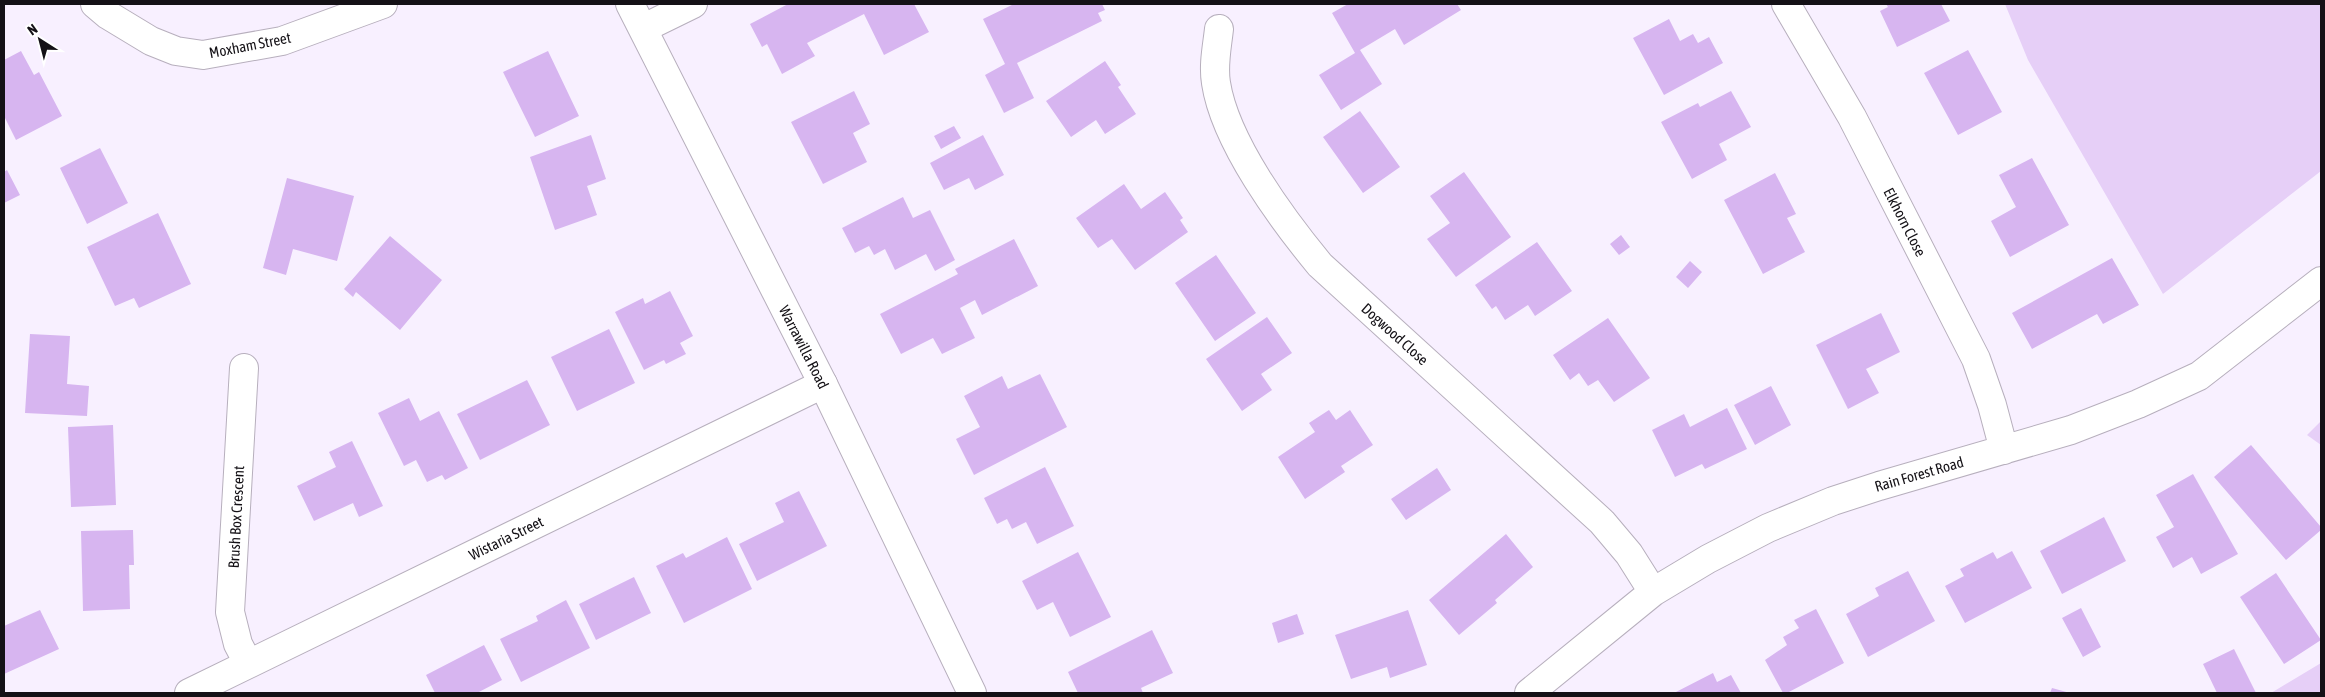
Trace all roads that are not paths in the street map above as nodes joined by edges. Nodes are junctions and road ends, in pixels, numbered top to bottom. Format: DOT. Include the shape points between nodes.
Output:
graph roads {
  1 [pos="95,4"];
  2 [pos="383,4"];
  3 [pos="630,4"];
  4 [pos="693,4"];
  5 [pos="1786,4"];
  6 [pos="644,28"];
  7 [pos="1219,29"];
  8 [pos="2321,281"];
  9 [pos="244,368"];
  10 [pos="823,384"];
  11 [pos="2004,450"];
  12 [pos="1653,592"];
  13 [pos="248,663"];
  14 [pos="190,693"];
  15 [pos="972,693"];
  16 [pos="1529,693"];
  1 -- 2 [label="street, Moxham Street" via="151,42 176,51 203,55 282,41"];
  3 -- 6 [label="street, Warrawilla Road"];
  4 -- 6 [label="street"];
  5 -- 11 [label="street, Elkhorn Close" via="1852,117 1976,359"];
  6 -- 10 [label="street, Warrawilla Road"];
  7 -- 12 [label="street, Dogwood Close" via="1216,83 1228,122 1280,216 1320,265 1602,522 1629,554"];
  8 -- 11 [label="street, Rain Forest Road" via="2199,376 2071,430"];
  9 -- 13 [label="street, Brush Box Crescent" via="230,612 238,644"];
  10 -- 13 [label="street, Wistaria Street"];
  10 -- 15 [label="street, Warrawilla Road"];
  11 -- 12 [label="street, Rain Forest Road" via="1833,501 1768,528"];
  12 -- 16 [label="street, Rain Forest Road"];
  13 -- 14 [label="street, Wistaria Street"];
}
